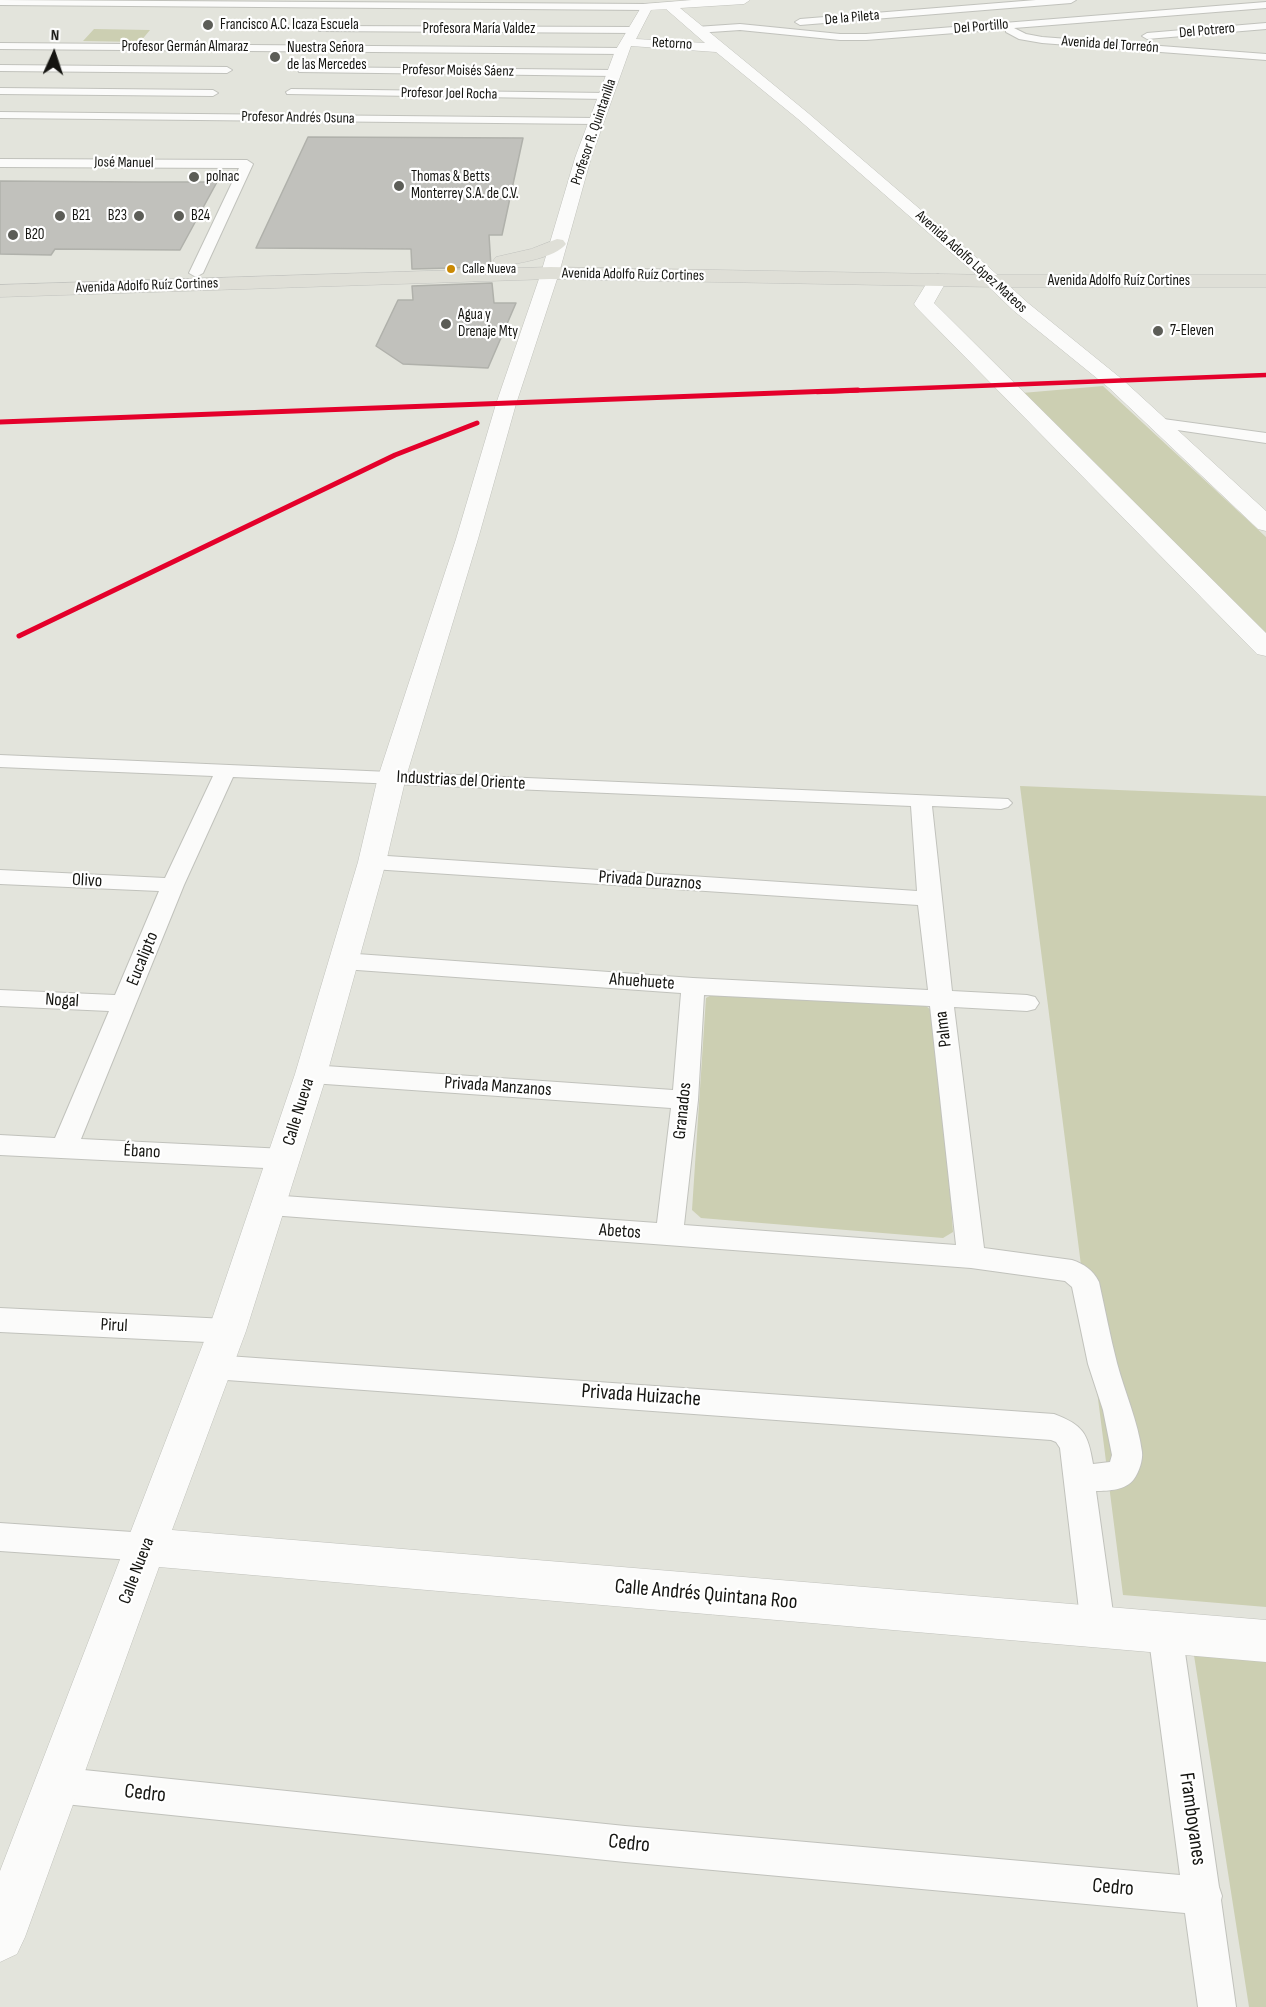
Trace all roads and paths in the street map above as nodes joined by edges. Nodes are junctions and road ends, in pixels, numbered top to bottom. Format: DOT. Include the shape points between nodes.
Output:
graph roads {
  1 [pos="744,0"];
  2 [pos="965,0"];
  3 [pos="1071,0"];
  4 [pos="93,1"];
  5 [pos="0,2"];
  6 [pos="159,2"];
  7 [pos="628,3"];
  8 [pos="668,3"];
  9 [pos="1266,5"];
  10 [pos="647,7"];
  11 [pos="977,7"];
  12 [pos="331,13"];
  13 [pos="1003,25"];
  14 [pos="1266,26"];
  15 [pos="740,27"];
  16 [pos="696,30"];
  17 [pos="628,41"];
  18 [pos="1076,42"];
  19 [pos="0,46"];
  20 [pos="242,47"];
  21 [pos="313,48"];
  22 [pos="717,48"];
  23 [pos="1266,57"];
  24 [pos="0,68"];
  25 [pos="226,70"];
  26 [pos="303,70"];
  27 [pos="614,73"];
  28 [pos="0,91"];
  29 [pos="213,93"];
  30 [pos="606,96"];
  31 [pos="281,109"];
  32 [pos="0,115"];
  33 [pos="198,117"];
  34 [pos="595,121"];
  35 [pos="0,163"];
  36 [pos="554,260"];
  37 [pos="1216,263"];
  38 [pos="1266,263"];
  39 [pos="983,266"];
  40 [pos="1266,270"];
  41 [pos="196,273"];
  42 [pos="857,279"];
  43 [pos="0,280"];
  44 [pos="938,280"];
  45 [pos="1041,281"];
  46 [pos="1266,281"];
  47 [pos="0,291"];
  48 [pos="924,304"];
  49 [pos="1021,307"];
  50 [pos="1156,423"];
  51 [pos="1266,438"];
  52 [pos="1266,524"];
  53 [pos="1266,648"];
  54 [pos="0,761"];
  55 [pos="226,770"];
  56 [pos="392,777"];
  57 [pos="921,801"];
  58 [pos="1001,803"];
  59 [pos="372,862"];
  60 [pos="0,877"];
  61 [pos="173,885"];
  62 [pos="929,899"];
  63 [pos="343,962"];
  64 [pos="693,986"];
  65 [pos="0,998"];
  66 [pos="940,999"];
  67 [pos="1027,1003"];
  68 [pos="125,1004"];
  69 [pos="311,1074"];
  70 [pos="685,1100"];
  71 [pos="0,1145"];
  72 [pos="63,1148"];
  73 [pos="285,1159"];
  74 [pos="270,1205"];
  75 [pos="669,1236"];
  76 [pos="971,1257"];
  77 [pos="0,1320"];
  78 [pos="227,1332"];
  79 [pos="213,1366"];
  80 [pos="1079,1478"];
  81 [pos="0,1537"];
  82 [pos="147,1547"];
  83 [pos="1098,1627"];
  84 [pos="1165,1632"];
  85 [pos="1266,1641"];
  86 [pos="55,1785"];
  87 [pos="1204,1896"];
  88 [pos="0,1937"];
  89 [pos="1217,2007"];
  1 -- 8 [label="street"];
  2 -- 11 [label="street, Avenida del Torreón"];
  3 -- 11 [label="street, De la Pileta"];
  4 -- 5 [label="street"];
  4 -- 6 [label="street"];
  6 -- 12 [label="street"];
  7 -- 10 [label="street"];
  7 -- 12 [label="street"];
  8 -- 10 [label="street"];
  8 -- 16 [label="street, Avenida Adolfo López Mateos"];
  9 -- 13 [label="street, Del Portillo"];
  10 -- 17 [label="street, Profesor R. Quintanilla"];
  11 -- 13 [label="street, Avenida del Torreón"];
  11 -- 15 [label="street, De la Pileta"];
  12 -- 17 [label="street, Profesora María Valdez"];
  12 -- 21 [label="street"];
  13 -- 15 [label="street, Del Portillo" via="848,37"];
  13 -- 18 [label="street, Avenida del Torreón" via="1029,38"];
  14 -- 18 [label="street, Del Potrero"];
  15 -- 16 [label="street, Del Portillo"];
  16 -- 22 [label="street, Avenida Adolfo López Mateos"];
  17 -- 21 [label="street, Profesor Germán Almaraz"];
  17 -- 22 [label="street, Retorno"];
  17 -- 27 [label="street, Profesor R. Quintanilla"];
  18 -- 23 [label="street, Avenida del Torreón"];
  19 -- 20 [label="street, Profesor Germán Almaraz"];
  20 -- 21 [label="street, Profesor Germán Almaraz"];
  20 -- 25 [label="street"];
  21 -- 26 [label="street"];
  22 -- 39 [label="street, Avenida Adolfo López Mateos" via="743,65"];
  24 -- 25 [label="street"];
  25 -- 29 [label="street"];
  26 -- 27 [label="street, Profesor Moisés Sáenz"];
  26 -- 31 [label="street"];
  27 -- 30 [label="street, Profesor R. Quintanilla"];
  28 -- 29 [label="street"];
  29 -- 33 [label="street"];
  30 -- 31 [label="street, Profesor Joel Rocha"];
  30 -- 34 [label="street, Profesor R. Quintanilla"];
  31 -- 33 [label="street, Profesor Andrés Osuna"];
  31 -- 34 [label="street, Profesor Andrés Osuna"];
  32 -- 33 [label="street, Profesor Andrés Osuna"];
  34 -- 36 [label="street, Profesor R. Quintanilla"];
  35 -- 41 [label="street, José Manuel" via="247,165"];
  36 -- 39 [label="main road, Avenida Adolfo Ruíz Cortines"];
  36 -- 41 [label="main road, Avenida Adolfo Ruíz Cortines"];
  36 -- 42 [label="main road, Avenida Adolfo Ruíz Cortines"];
  36 -- 47 [label="main road, Avenida Adolfo Ruíz Cortines"];
  36 -- 56 [label="street, Calle Nueva"];
  37 -- 38 [label="main road"];
  39 -- 40 [label="main road, Avenida Adolfo Ruíz Cortines"];
  39 -- 44 [label="main road, Avenida Adolfo Ruíz Cortines"];
  39 -- 44 [label="main road"];
  39 -- 45 [label="main road, Avenida Adolfo Ruíz Cortines"];
  39 -- 49 [label="main road, Avenida Adolfo López Mateos"];
  41 -- 43 [label="main road, Avenida Adolfo Ruíz Cortines"];
  42 -- 44 [label="main road, Avenida Adolfo Ruíz Cortines"];
  42 -- 48 [label="main road" via="898,288"];
  44 -- 48 [label="main road, Avenida Adolfo López Mateos"];
  45 -- 46 [label="main road, Avenida Adolfo Ruíz Cortines"];
  45 -- 49 [label="main road"];
  48 -- 53 [label="main road"];
  49 -- 50 [label="main road, Avenida Adolfo López Mateos" via="1116,384"];
  50 -- 51 [label="street"];
  50 -- 52 [label="main road, Avenida Adolfo López Mateos"];
  54 -- 55 [label="street, Industrias del Oriente"];
  55 -- 56 [label="street, Industrias del Oriente"];
  55 -- 61 [label="street, Eucalipto"];
  56 -- 57 [label="street, Industrias del Oriente"];
  56 -- 59 [label="street, Calle Nueva"];
  57 -- 58 [label="street, Industrias del Oriente"];
  57 -- 62 [label="street, Palma"];
  59 -- 62 [label="street, Privada Duraznos"];
  59 -- 63 [label="street, Calle Nueva"];
  60 -- 61 [label="street, Olivo"];
  61 -- 68 [label="street, Eucalipto"];
  62 -- 66 [label="street, Palma"];
  63 -- 64 [label="street, Ahuehuete"];
  63 -- 69 [label="street, Calle Nueva"];
  64 -- 66 [label="street, Ahuehuete"];
  64 -- 70 [label="street, Granados"];
  65 -- 68 [label="street, Nogal"];
  66 -- 67 [label="street, Ahuehuete"];
  66 -- 76 [label="street, Palma"];
  68 -- 72 [label="street, Eucalipto"];
  69 -- 70 [label="street, Privada Manzanos"];
  69 -- 73 [label="street, Calle Nueva"];
  70 -- 75 [label="street, Granados"];
  71 -- 72 [label="street, Ébano"];
  72 -- 73 [label="street, Ébano"];
  73 -- 74 [label="street, Calle Nueva"];
  74 -- 75 [label="street, Abetos"];
  74 -- 78 [label="street, Calle Nueva"];
  75 -- 76 [label="street, Abetos"];
  76 -- 80 [label="street, Abetos" via="1072,1271 1085,1282 1127,1455 1124,1470 1113,1477"];
  77 -- 78 [label="street, Pirul"];
  78 -- 79 [label="street, Calle Nueva"];
  79 -- 80 [label="street, Privada Huizache" via="1054,1426 1067,1433 1075,1446"];
  79 -- 82 [label="street, Calle Nueva"];
  80 -- 83 [label="street"];
  81 -- 82 [label="street"];
  82 -- 83 [label="street, Calle Andrés Quintana Roo"];
  82 -- 86 [label="street, Calle Nueva"];
  83 -- 84 [label="street, Calle Andrés Quintana Roo"];
  84 -- 85 [label="street, Calle Andrés Quintana Roo"];
  84 -- 87 [label="street, Framboyanes"];
  86 -- 87 [label="street, Cedro" via="625,1844"];
  86 -- 88 [label="street, Calle Nueva"];
  87 -- 89 [label="street, Framboyanes"];
}
